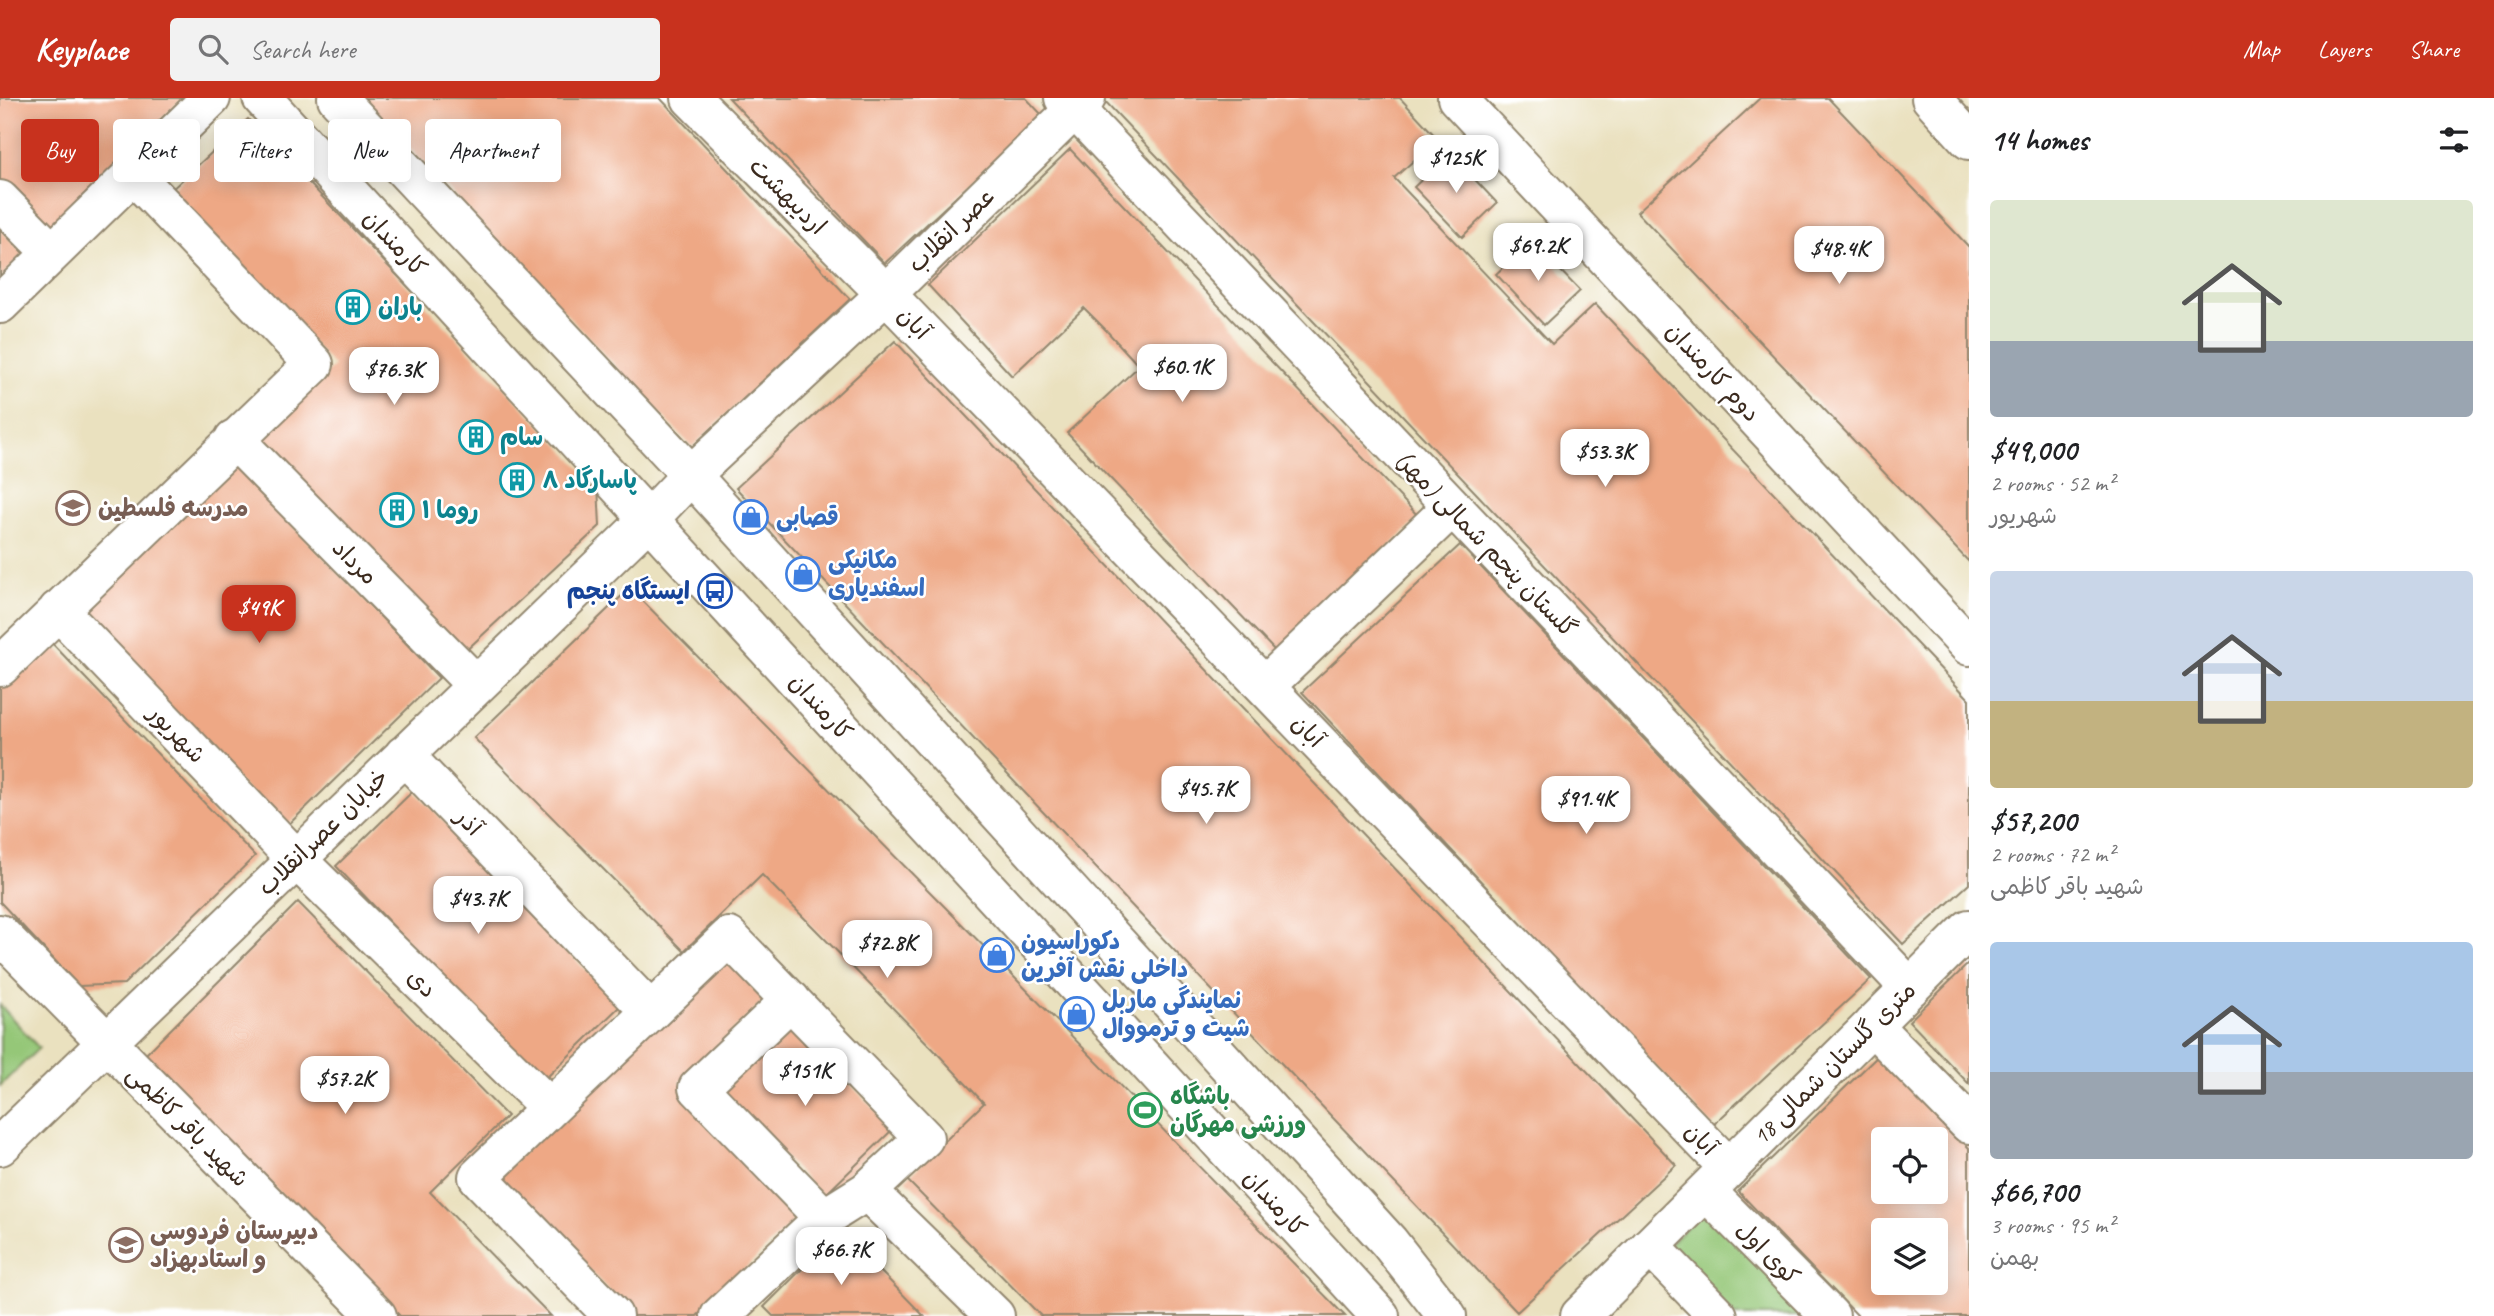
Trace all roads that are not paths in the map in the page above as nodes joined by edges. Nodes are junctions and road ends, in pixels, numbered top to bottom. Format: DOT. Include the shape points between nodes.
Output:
graph roads {
  1 [pos="211,98"];
  2 [pos="262,98"];
  3 [pos="337,98"];
  4 [pos="691,98"];
  5 [pos="1458,98"];
  6 [pos="1931,98"];
  7 [pos="1075,102"];
  8 [pos="189,119"];
  9 [pos="1969,140"];
  10 [pos="125,182"];
  11 [pos="141,182"];
  12 [pos="0,200"];
  13 [pos="52,253"];
  14 [pos="886,294"];
  15 [pos="0,304"];
  16 [pos="234,439"];
  17 [pos="691,475"];
  18 [pos="1451,508"];
  19 [pos="648,520"];
  20 [pos="58,610"];
  21 [pos="1969,646"];
  22 [pos="0,667"];
  23 [pos="476,685"];
  24 [pos="1265,686"];
  25 [pos="404,755"];
  26 [pos="296,859"];
  27 [pos="1969,929"];
  28 [pos="0,934"];
  29 [pos="1910,988"];
  30 [pos="791,1000"];
  31 [pos="650,1011"];
  32 [pos="1872,1025"];
  33 [pos="106,1043"];
  34 [pos="549,1107"];
  35 [pos="1969,1124"];
  36 [pos="0,1146"];
  37 [pos="1717,1180"];
  38 [pos="867,1191"];
  39 [pos="824,1218"];
  40 [pos="1650,1246"];
  41 [pos="729,1313"];
  42 [pos="377,1316"];
  43 [pos="613,1316"];
  44 [pos="995,1316"];
  45 [pos="1380,1316"];
  46 [pos="1447,1316"];
  47 [pos="1580,1316"];
  48 [pos="1718,1316"];
  49 [pos="1830,1316"];
  1 -- 8 [label="street"];
  2 -- 19 [label="street, کارمندان"];
  3 -- 17 [label="street"];
  4 -- 14 [label="street, اردیبهشت"];
  5 -- 21 [label="street, دوم کارمندان"];
  6 -- 9 [label="street"];
  7 -- 14 [label="street, عصر انقلاب"];
  7 -- 18 [label="street, گلستان پنجم شمالی (مهر)"];
  10 -- 13 [label="street"];
  11 -- 16 [label="street" via="314,364"];
  12 -- 13 [label="street"];
  13 -- 15 [label="street"];
  14 -- 17 [label="street, عصر انقلاب"];
  14 -- 24 [label="street, آبان"];
  16 -- 20 [label="street"];
  16 -- 23 [label="street, مرداد"];
  17 -- 19 [label="street, عصر انقلاب"];
  17 -- 46 [label="street" via="1380,1232"];
  18 -- 24 [label="street"];
  18 -- 29 [label="street, گلستان پنجم شمالی (مهر)"];
  19 -- 23 [label="street, خیابان عصرانقلاب"];
  19 -- 45 [label="street, کارمندان"];
  20 -- 22 [label="street"];
  20 -- 26 [label="street, شهریور"];
  23 -- 25 [label="street, خیابان عصرانقلاب"];
  24 -- 37 [label="street, آبان"];
  25 -- 26 [label="street, خیابان عصرانقلاب"];
  25 -- 31 [label="street, آذر"];
  26 -- 33 [label="street, خیابان عصرانقلاب"];
  26 -- 34 [label="street, دی"];
  27 -- 29 [label="street, 18 متری گلستان شمالی"];
  28 -- 33 [label="street, شهید باقر کاظمی"];
  29 -- 32 [label="street, 18 متری گلستان شمالی"];
  30 -- 31 [label="street" via="729,937"];
  30 -- 38 [label="street" via="924,1139"];
  30 -- 39 [label="street" via="698,1088"];
  31 -- 34 [label="street"];
  32 -- 35 [label="street"];
  32 -- 37 [label="street, 18 متری گلستان شمالی"];
  33 -- 36 [label="street, خیابان عصرانقلاب"];
  33 -- 42 [label="street, شهید باقر کاظمی"];
  34 -- 43 [label="street" via="478,1177"];
  37 -- 40 [label="street, 18 متری گلستان شمالی"];
  37 -- 49 [label="street, کوی اول"];
  38 -- 39 [label="street"];
  38 -- 44 [label="street"];
  39 -- 41 [label="street"];
  40 -- 47 [label="street, 18 متری گلستان شمالی"];
  40 -- 48 [label="street"];
}
